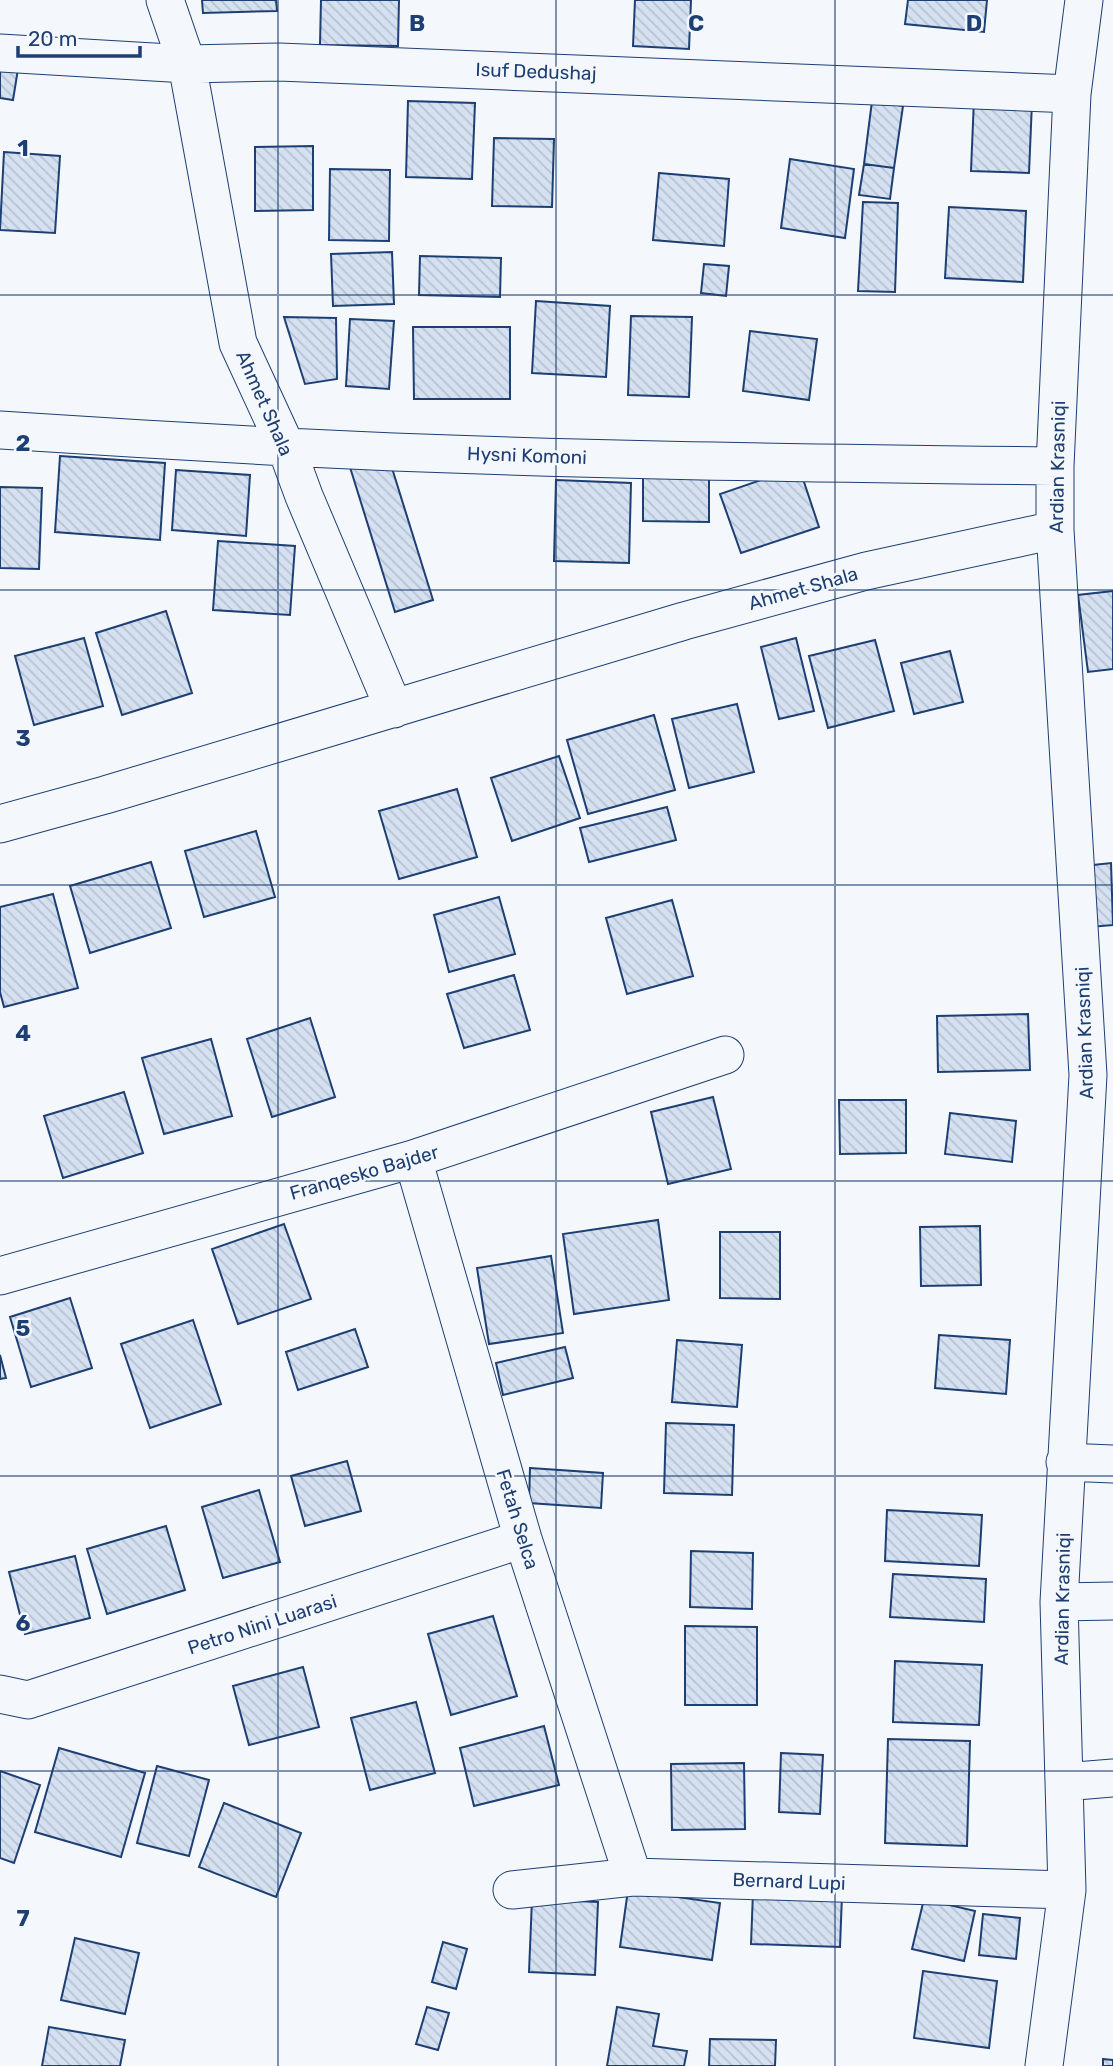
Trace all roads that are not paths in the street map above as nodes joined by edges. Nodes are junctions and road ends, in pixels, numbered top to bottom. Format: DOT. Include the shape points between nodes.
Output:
graph roads {
  1 [pos="165,0"];
  2 [pos="1084,0"];
  3 [pos="0,53"];
  4 [pos="187,64"];
  5 [pos="1072,94"];
  6 [pos="0,430"];
  7 [pos="286,447"];
  8 [pos="1055,466"];
  9 [pos="1055,530"];
  10 [pos="394,709"];
  11 [pos="0,824"];
  12 [pos="725,1055"];
  13 [pos="413,1159"];
  14 [pos="0,1276"];
  15 [pos="1066,1462"];
  16 [pos="1113,1464"];
  17 [pos="523,1539"];
  18 [pos="1059,1601"];
  19 [pos="1113,1601"];
  20 [pos="0,1694"];
  21 [pos="1113,1778"];
  22 [pos="1064,1782"];
  23 [pos="633,1877"];
  24 [pos="512,1889"];
  25 [pos="1067,1890"];
  26 [pos="1044,2066"];
  1 -- 4 [label="street, Ahmet Shala"];
  2 -- 5 [label="street, Ardian Krasniqi"];
  3 -- 4 [label="street, Isuf Dedushaj"];
  4 -- 5 [label="street, Isuf Dedushaj" via="278,62"];
  4 -- 7 [label="street, Ahmet Shala" via="238,343"];
  5 -- 8 [label="street, Ardian Krasniqi"];
  6 -- 7 [label="street, Hysni Komoni"];
  7 -- 8 [label="street, Hysni Komoni"];
  7 -- 10 [label="street, Ahmet Shala"];
  8 -- 9 [label="street, Ardian Krasniqi"];
  9 -- 10 [label="street, Ahmet Shala" via="853,574"];
  9 -- 15 [label="street, Ardian Krasniqi" via="1088,1075"];
  10 -- 11 [label="street, Ahmet Shala"];
  12 -- 13 [label="street, Franqesko Bajder"];
  13 -- 14 [label="street, Franqesko Bajder"];
  13 -- 17 [label="street, Fetah Selca"];
  15 -- 16 [label="street"];
  15 -- 18 [label="street, Ardian Krasniqi"];
  17 -- 20 [label="street, Petro Nini Luarasi" via="28,1700"];
  17 -- 23 [label="street, Fetah Selca"];
  18 -- 19 [label="street"];
  18 -- 22 [label="street, Ardian Krasniqi"];
  21 -- 22 [label="street"];
  22 -- 25 [label="street, Ardian Krasniqi"];
  23 -- 24 [label="street, Bernard Lupi"];
  23 -- 25 [label="street, Bernard Lupi"];
  25 -- 26 [label="street, Ardian Krasniqi"];
}
